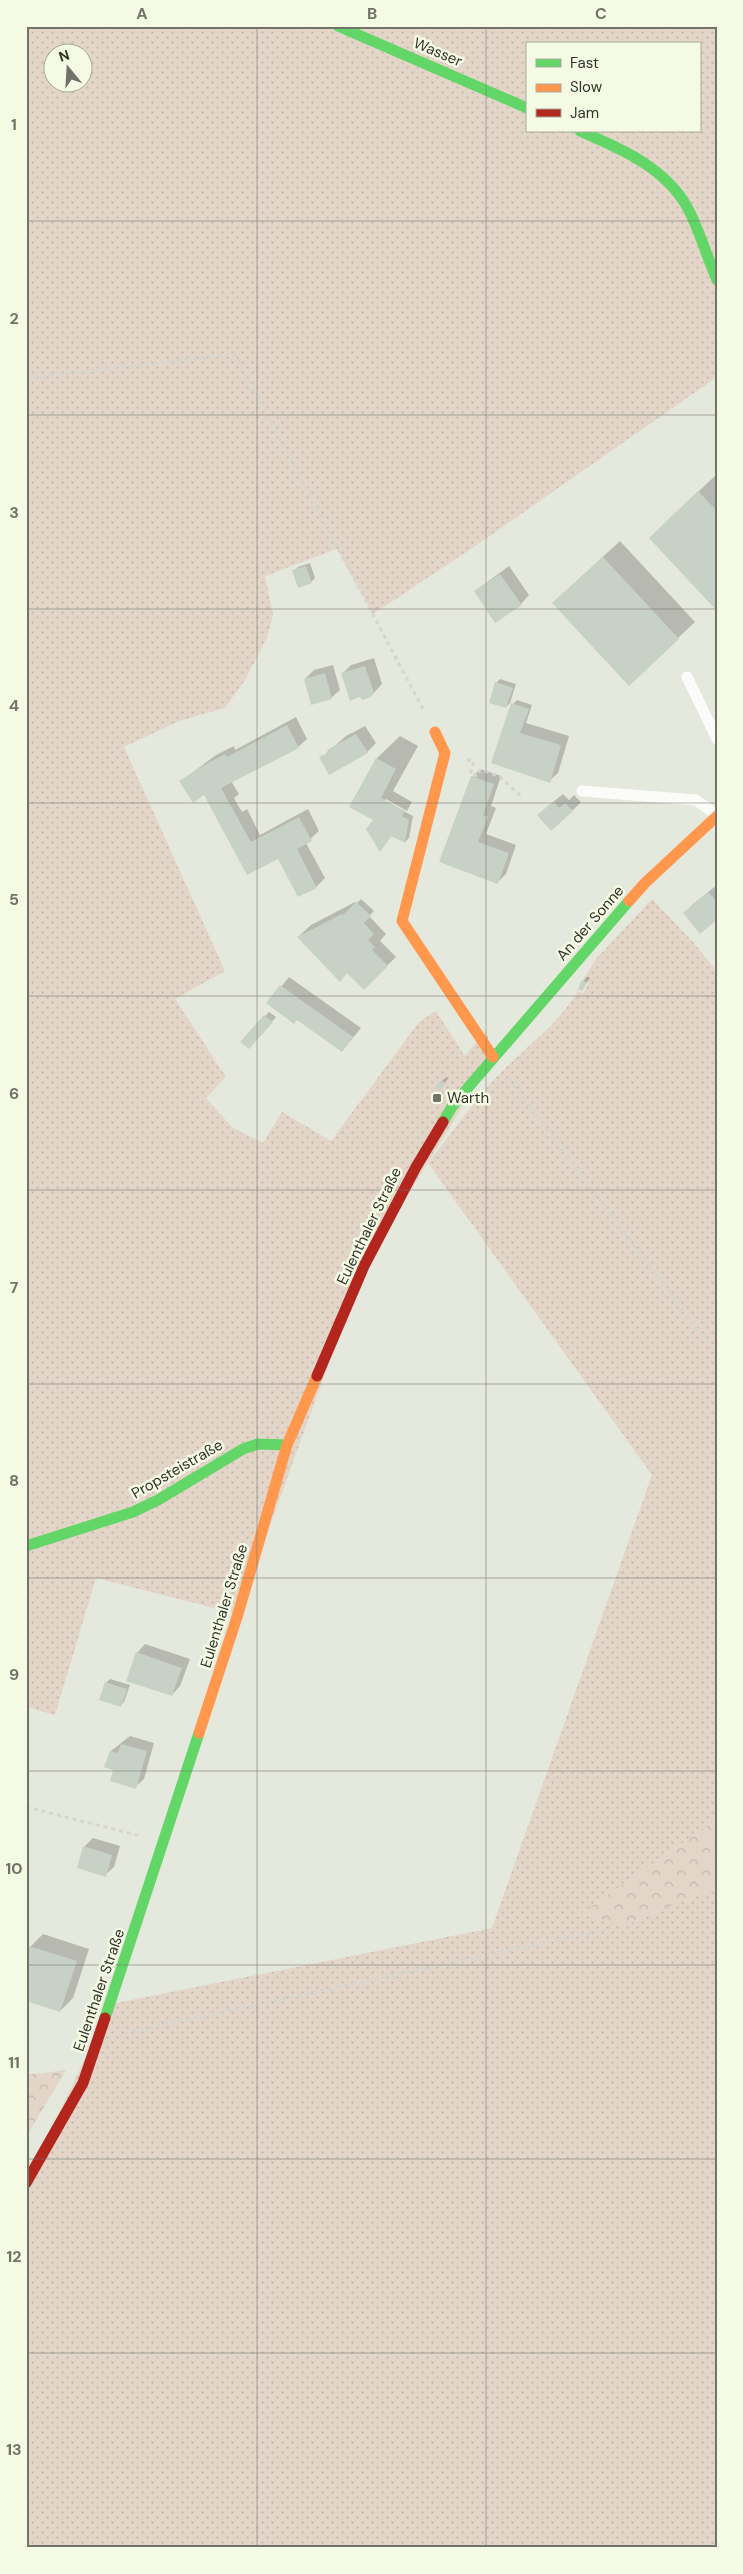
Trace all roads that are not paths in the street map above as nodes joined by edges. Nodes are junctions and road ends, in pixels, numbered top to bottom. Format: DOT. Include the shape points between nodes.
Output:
graph roads {
  1 [pos="338,26"];
  2 [pos="526,108"];
  3 [pos="582,132"];
  4 [pos="717,280"];
  5 [pos="687,678"];
  6 [pos="435,732"];
  7 [pos="717,739"];
  8 [pos="582,791"];
  9 [pos="717,816"];
  10 [pos="493,1057"];
  11 [pos="287,1445"];
  12 [pos="26,1546"];
  13 [pos="26,2183"];
  1 -- 2 [label="street, Wasser"];
  3 -- 4 [label="street" via="644,163 669,182 685,205"];
  5 -- 7 [label="lane"];
  6 -- 10 [label="street" via="445,753 402,921"];
  8 -- 9 [label="lane" via="696,800"];
  9 -- 10 [label="street, An der Sonne" via="645,883"];
  10 -- 11 [label="street, Eulenthaler Straße" via="454,1104 416,1167 364,1266"];
  11 -- 12 [label="street, Propsteistraße" via="258,1444 243,1449 133,1512"];
  11 -- 13 [label="street, Eulenthaler Straße" via="238,1614 100,2038 83,2082"];
}
